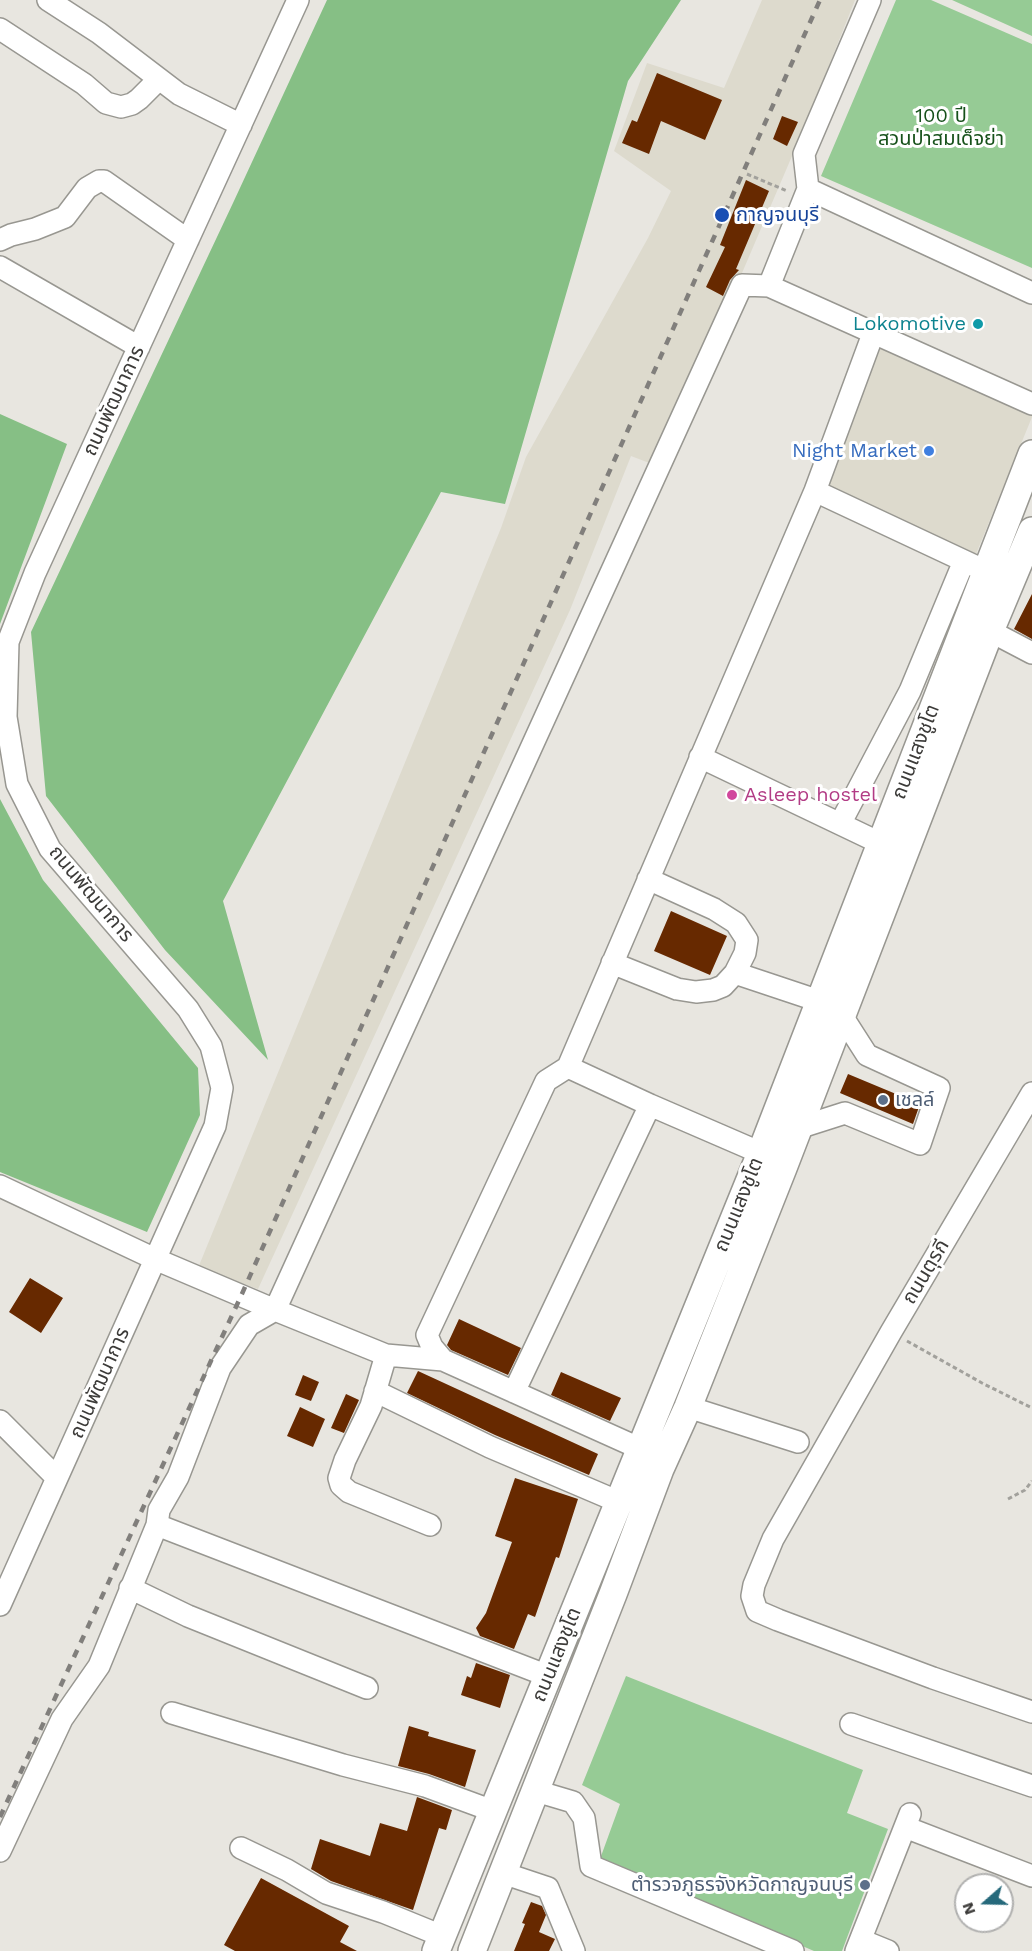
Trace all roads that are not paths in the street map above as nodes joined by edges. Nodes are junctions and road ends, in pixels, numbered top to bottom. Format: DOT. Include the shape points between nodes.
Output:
graph roads {
  1 [pos="48,0"];
  2 [pos="298,0"];
  3 [pos="870,0"];
  4 [pos="0,29"];
  5 [pos="159,79"];
  6 [pos="241,125"];
  7 [pos="806,194"];
  8 [pos="0,240"];
  9 [pos="188,240"];
  10 [pos="0,267"];
  11 [pos="769,286"];
  12 [pos="1032,293"];
  13 [pos="873,334"];
  14 [pos="139,347"];
  15 [pos="1032,404"];
  16 [pos="1032,454"];
  17 [pos="815,491"];
  18 [pos="1032,531"];
  19 [pos="975,566"];
  20 [pos="990,631"];
  21 [pos="1032,653"];
  22 [pos="700,757"];
  23 [pos="840,824"];
  24 [pos="880,843"];
  25 [pos="648,879"];
  26 [pos="854,911"];
  27 [pos="878,923"];
  28 [pos="612,963"];
  29 [pos="735,973"];
  30 [pos="819,1001"];
  31 [pos="842,1016"];
  32 [pos="568,1067"];
  33 [pos="1032,1093"];
  34 [pos="650,1105"];
  35 [pos="798,1128"];
  36 [pos="760,1153"];
  37 [pos="783,1168"];
  38 [pos="0,1186"];
  39 [pos="156,1259"];
  40 [pos="275,1310"];
  41 [pos="386,1355"];
  42 [pos="443,1360"];
  43 [pos="375,1391"];
  44 [pos="514,1392"];
  45 [pos="688,1407"];
  46 [pos="0,1421"];
  47 [pos="798,1442"];
  48 [pos="641,1449"];
  49 [pos="57,1478"];
  50 [pos="619,1502"];
  51 [pos="157,1525"];
  52 [pos="430,1525"];
  53 [pos="586,1583"];
  54 [pos="130,1588"];
  55 [pos="613,1594"];
  56 [pos="0,1605"];
  57 [pos="548,1676"];
  58 [pos="367,1688"];
  59 [pos="1032,1712"];
  60 [pos="172,1713"];
  61 [pos="851,1724"];
  62 [pos="1032,1786"];
  63 [pos="536,1791"];
  64 [pos="493,1811"];
  65 [pos="242,1848"];
  66 [pos="0,1851"];
  67 [pos="503,1873"];
  68 [pos="1032,1876"];
  69 [pos="439,1943"];
  70 [pos="859,1945"];
  71 [pos="472,1951"];
  72 [pos="574,1951"];
  73 [pos="793,1951"];
  74 [pos="888,1951"];
  1 -- 5 [label="street"];
  2 -- 6 [label="street, ถนนพัฒนาการ"];
  3 -- 7 [label="street" via="804,154"];
  4 -- 5 [label="street" via="106,103 121,107 132,104"];
  5 -- 6 [label="street" via="179,94"];
  6 -- 9 [label="street, ถนนพัฒนาการ"];
  7 -- 11 [label="street"];
  7 -- 12 [label="street"];
  8 -- 9 [label="street" via="65,217 87,188 99,180"];
  9 -- 14 [label="street, ถนนพัฒนาการ"];
  10 -- 14 [label="street"];
  11 -- 13 [label="street"];
  11 -- 40 [label="street" via="742,285"];
  13 -- 15 [label="street"];
  13 -- 17 [label="street"];
  14 -- 39 [label="street, ถนนพัฒนาการ" via="34,573 8,642 6,717 17,784 50,849 188,1009 211,1046 222,1088 215,1126"];
  16 -- 19 [label="main road, ถนนแสงชูโต"];
  17 -- 19 [label="street"];
  17 -- 22 [label="street"];
  18 -- 20 [label="main road, ถนนแสงชูโต"];
  19 -- 23 [label="street"];
  19 -- 24 [label="main road, ถนนแสงชูโต"];
  20 -- 21 [label="street"];
  20 -- 27 [label="main road, ถนนแสงชูโต"];
  22 -- 23 [label="street"];
  22 -- 25 [label="street"];
  23 -- 24 [label="street"];
  24 -- 26 [label="main road, ถนนแสงชูโต"];
  25 -- 28 [label="street"];
  25 -- 29 [label="street" via="736,923 747,940"];
  26 -- 27 [label="main road"];
  26 -- 30 [label="main road, ถนนแสงชูโต"];
  27 -- 31 [label="main road, ถนนแสงชูโต"];
  28 -- 29 [label="street" via="676,989 696,992 723,986"];
  28 -- 32 [label="street"];
  29 -- 30 [label="street"];
  30 -- 36 [label="main road, ถนนแสงชูโต"];
  31 -- 35 [label="main road, ถนนแสงชูโต"];
  31 -- 35 [label="street" via="867,1055 939,1088 920,1144 845,1113"];
  32 -- 34 [label="street"];
  32 -- 42 [label="street" via="546,1081 427,1335"];
  33 -- 59 [label="street, ถนนตุรกี" via="772,1539 752,1596 758,1611"];
  34 -- 36 [label="street"];
  34 -- 44 [label="street"];
  35 -- 37 [label="main road, ถนนแสงชูโต"];
  36 -- 37 [label="main road"];
  36 -- 48 [label="main road, ถนนแสงชูโต"];
  37 -- 45 [label="main road, ถนนแสงชูโต"];
  38 -- 39 [label="street"];
  39 -- 40 [label="street"];
  39 -- 49 [label="street, ถนนพัฒนาการ"];
  40 -- 41 [label="street"];
  40 -- 51 [label="street" via="249,1325 220,1368 178,1477 159,1510"];
  41 -- 42 [label="street"];
  41 -- 43 [label="street"];
  42 -- 44 [label="street"];
  43 -- 50 [label="street" via="490,1447"];
  43 -- 52 [label="street" via="340,1471 341,1485 349,1492"];
  44 -- 48 [label="street"];
  45 -- 47 [label="street"];
  45 -- 55 [label="main road, ถนนแสงชูโต"];
  46 -- 49 [label="street"];
  48 -- 50 [label="main road, ถนนแสงชูโต"];
  49 -- 56 [label="street, ถนนพัฒนาการ"];
  50 -- 53 [label="main road, ถนนแสงชูโต"];
  51 -- 54 [label="street"];
  51 -- 57 [label="street"];
  53 -- 55 [label="main road"];
  53 -- 57 [label="main road, ถนนแสงชูโต"];
  54 -- 58 [label="street" via="188,1616"];
  54 -- 66 [label="street" via="99,1666 62,1719"];
  55 -- 63 [label="main road, ถนนแสงชูโต"];
  57 -- 64 [label="main road, ถนนแสงชูโต"];
  60 -- 64 [label="street" via="425,1786"];
  61 -- 62 [label="street"];
  63 -- 67 [label="main road, ถนนแสงชูโต"];
  63 -- 73 [label="street" via="573,1802 584,1818 591,1866"];
  64 -- 69 [label="main road, ถนนแสงชูโต"];
  65 -- 69 [label="street" via="326,1893 383,1912"];
  67 -- 71 [label="main road, ถนนแสงชูโต"];
  67 -- 72 [label="street" via="548,1888"];
  68 -- 70 [label="street" via="907,1821"];
  70 -- 74 [label="street"];
}
